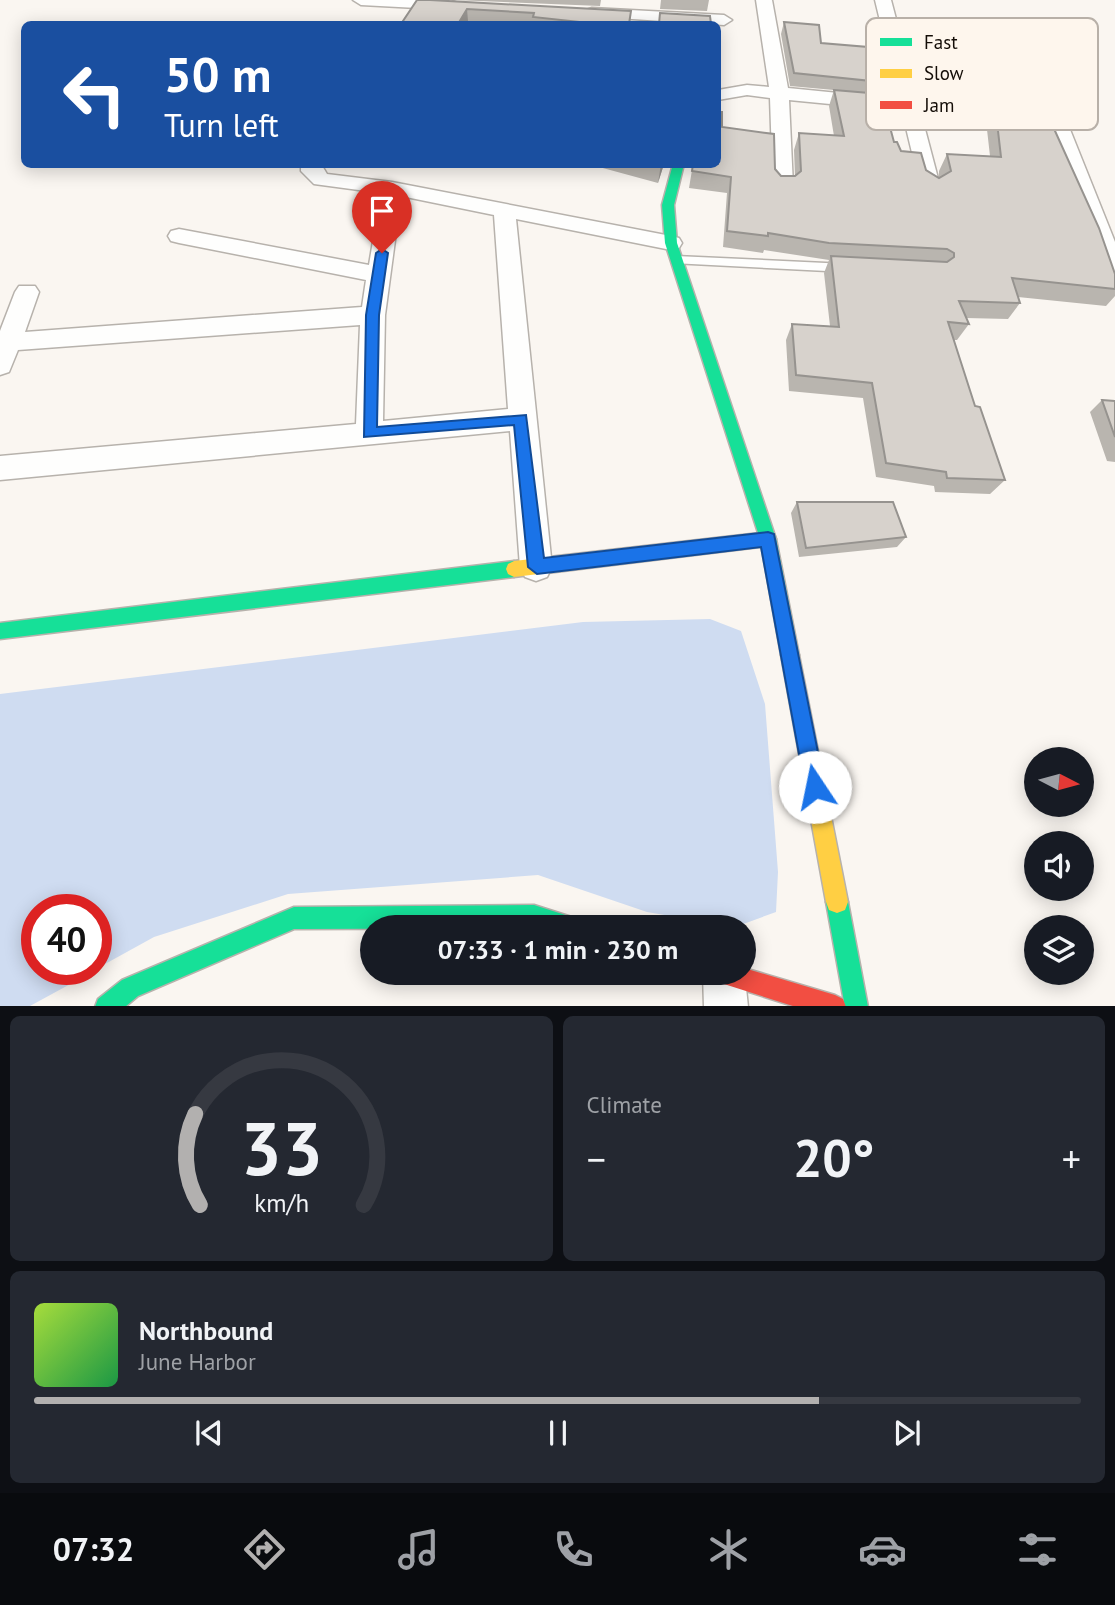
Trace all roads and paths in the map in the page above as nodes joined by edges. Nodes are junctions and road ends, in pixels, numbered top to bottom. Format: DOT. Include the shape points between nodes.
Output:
graph roads {
  1 [pos="361,0"];
  2 [pos="764,0"];
  3 [pos="883,0"];
  4 [pos="423,2"];
  5 [pos="475,6"];
  6 [pos="581,12"];
  7 [pos="888,18"];
  8 [pos="724,20"];
  9 [pos="409,21"];
  10 [pos="779,92"];
  11 [pos="721,94"];
  12 [pos="866,101"];
  13 [pos="917,130"];
  14 [pos="1060,130"];
  15 [pos="311,168"];
  16 [pos="678,168"];
  17 [pos="783,186"];
  18 [pos="930,186"];
  19 [pos="392,188"];
  20 [pos="503,210"];
  21 [pos="180,236"];
  22 [pos="674,252"];
  23 [pos="855,268"];
  24 [pos="1115,271"];
  25 [pos="379,275"];
  26 [pos="27,292"];
  27 [pos="373,315"];
  28 [pos="4,353"];
  29 [pos="521,419"];
  30 [pos="369,433"];
  31 [pos="0,468"];
  32 [pos="768,539"];
  33 [pos="537,567"];
  34 [pos="0,631"];
  35 [pos="360,917"];
  36 [pos="756,983"];
  37 [pos="725,985"];
  38 [pos="106,1006"];
  39 [pos="726,1006"];
  40 [pos="835,1006"];
  41 [pos="857,1006"];
  1 -- 4 [label="street"];
  2 -- 10 [label="street"];
  3 -- 7 [label="street"];
  4 -- 5 [label="street"];
  4 -- 9 [label="street"];
  6 -- 8 [label="street"];
  10 -- 11 [label="street" via="738,90"];
  10 -- 12 [label="street"];
  10 -- 17 [label="street"];
  13 -- 18 [label="street"];
  14 -- 24 [label="street"];
  15 -- 19 [label="street" via="321,180"];
  16 -- 22 [label="street" via="668,205"];
  19 -- 20 [label="street"];
  19 -- 25 [label="street"];
  20 -- 22 [label="street"];
  20 -- 29 [label="street"];
  21 -- 25 [label="street"];
  22 -- 23 [label="lane"];
  22 -- 32 [label="street"];
  25 -- 27 [label="street"];
  26 -- 28 [label="street"];
  27 -- 28 [label="street"];
  27 -- 30 [label="street"];
  29 -- 30 [label="street"];
  29 -- 33 [label="street"];
  30 -- 31 [label="street"];
  32 -- 33 [label="street"];
  32 -- 41 [label="street"];
  33 -- 34 [label="street"];
  35 -- 38 [label="street" via="294,918 130,988"];
  36 -- 40 [label="street"];
  37 -- 39 [label="street"];
}
